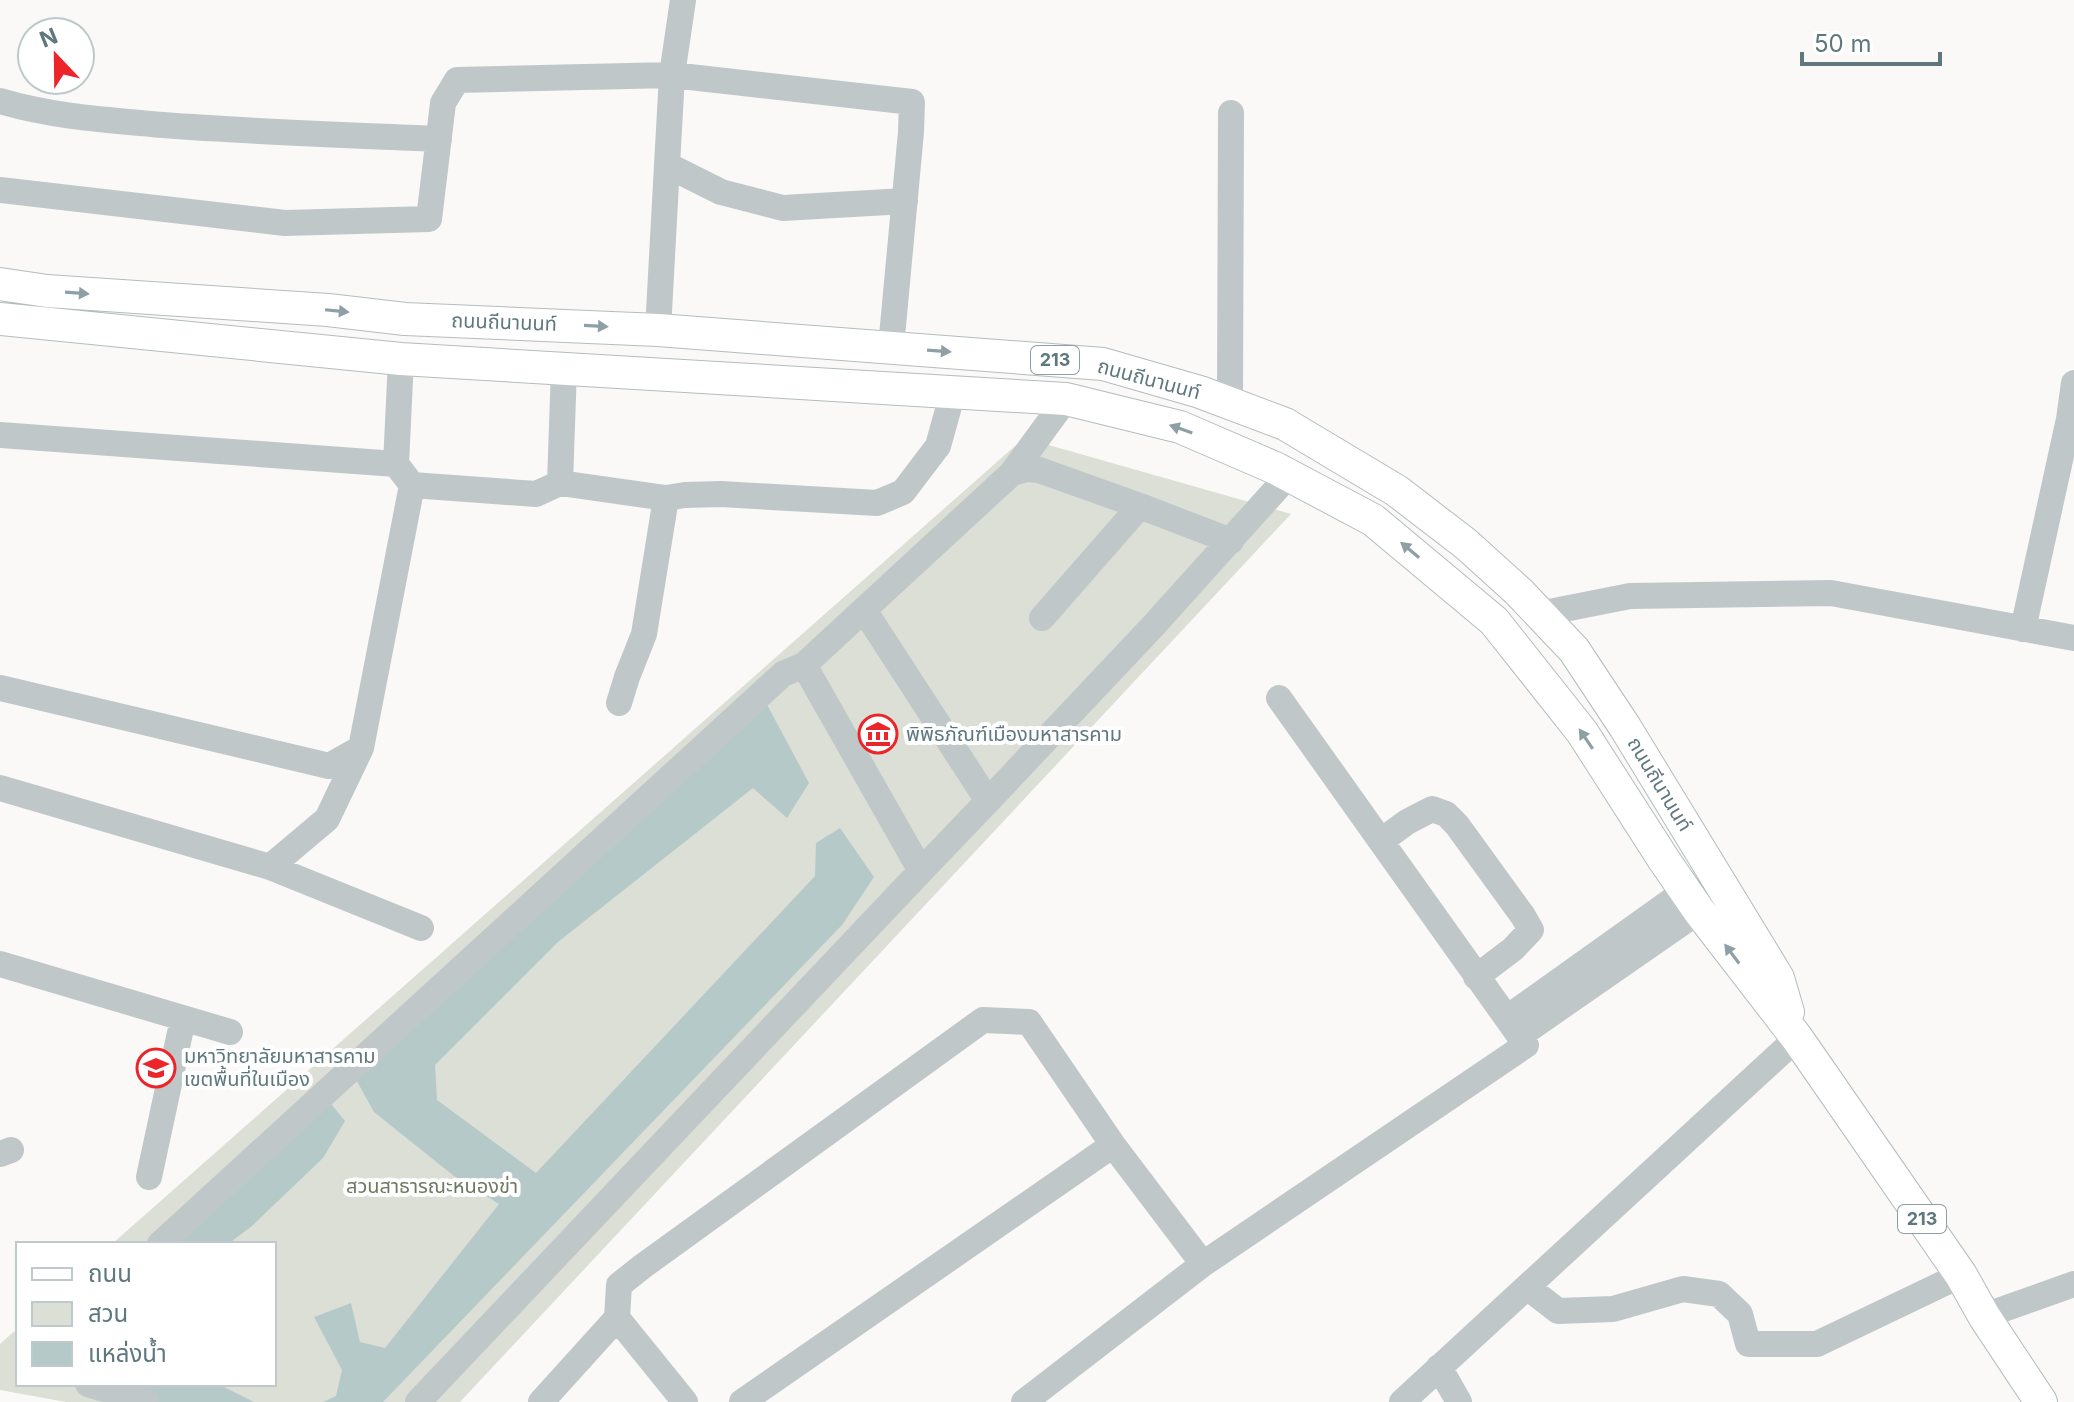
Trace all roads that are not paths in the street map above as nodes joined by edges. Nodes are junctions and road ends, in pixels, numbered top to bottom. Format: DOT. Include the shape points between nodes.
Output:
graph roads {
  1 [pos="683,0"];
  2 [pos="672,75"];
  3 [pos="0,101"];
  4 [pos="1231,113"];
  5 [pos="439,139"];
  6 [pos="667,165"];
  7 [pos="0,190"];
  8 [pos="905,201"];
  9 [pos="0,284"];
  10 [pos="0,319"];
  11 [pos="405,319"];
  12 [pos="658,330"];
  13 [pos="891,347"];
  14 [pos="401,359"];
  15 [pos="564,368"];
  16 [pos="2074,383"];
  17 [pos="953,392"];
  18 [pos="1066,399"];
  19 [pos="1230,403"];
  20 [pos="0,435"];
  21 [pos="396,464"];
  22 [pos="1012,473"];
  23 [pos="1289,475"];
  24 [pos="560,483"];
  25 [pos="412,485"];
  26 [pos="666,498"];
  27 [pos="1140,506"];
  28 [pos="1231,541"];
  29 [pos="864,610"];
  30 [pos="1539,614"];
  31 [pos="1042,618"];
  32 [pos="2023,629"];
  33 [pos="2074,638"];
  34 [pos="804,665"];
  35 [pos="0,688"];
  36 [pos="1279,698"];
  37 [pos="619,703"];
  38 [pos="361,748"];
  39 [pos="0,788"];
  40 [pos="988,801"];
  41 [pos="1694,840"];
  42 [pos="1381,841"];
  43 [pos="1664,860"];
  44 [pos="270,867"];
  45 [pos="921,871"];
  46 [pos="1692,901"];
  47 [pos="421,928"];
  48 [pos="0,964"];
  49 [pos="1476,977"];
  50 [pos="183,1019"];
  51 [pos="1513,1027"];
  52 [pos="230,1032"];
  53 [pos="1797,1038"];
  54 [pos="1113,1145"];
  55 [pos="149,1177"];
  56 [pos="162,1242"];
  57 [pos="1203,1264"];
  58 [pos="1961,1275"];
  59 [pos="2074,1284"];
  60 [pos="1527,1287"];
  61 [pos="1984,1316"];
  62 [pos="617,1318"];
  63 [pos="1439,1367"];
  64 [pos="94,1386"];
  65 [pos="146,1402"];
  66 [pos="418,1402"];
  67 [pos="541,1402"];
  68 [pos="685,1402"];
  69 [pos="742,1402"];
  70 [pos="1024,1402"];
  71 [pos="1402,1402"];
  72 [pos="1459,1402"];
  73 [pos="2041,1402"];
  1 -- 2 [label="street"];
  2 -- 5 [label="street" via="457,80 443,103"];
  2 -- 6 [label="street"];
  2 -- 8 [label="street" via="912,102"];
  3 -- 5 [label="street" via="54,114 139,123"];
  4 -- 19 [label="street"];
  5 -- 7 [label="street" via="429,219 285,223"];
  6 -- 8 [label="street" via="721,192 783,208"];
  6 -- 12 [label="street"];
  8 -- 13 [label="street"];
  9 -- 11 [label="main road, ถนนถีนานนท์ / 213, one-way"];
  10 -- 14 [label="main road, ถนนถีนานนท์ / 213"];
  11 -- 12 [label="main road, ถนนถีนานนท์ / 213, one-way"];
  11 -- 14 [label="main road"];
  12 -- 13 [label="main road, ถนนถีนานนท์ / 213"];
  13 -- 19 [label="main road, ถนนถีนานนท์ / 213, one-way" via="1103,364"];
  14 -- 15 [label="main road, ถนนถีนานนท์ / 213"];
  14 -- 21 [label="street"];
  15 -- 17 [label="main road, ถนนถีนานนท์ / 213"];
  15 -- 24 [label="street"];
  16 -- 32 [label="street"];
  17 -- 18 [label="main road, ถนนถีนานนท์ / 213"];
  17 -- 26 [label="street" via="938,446 903,492 877,503 721,494"];
  18 -- 22 [label="street"];
  23 -- 18 [label="main road, ถนนถีนานนท์ / 213, one-way" via="1180,427"];
  19 -- 30 [label="main road, ถนนถีนานนท์ / 213" via="1285,424 1397,491 1466,544"];
  20 -- 21 [label="street"];
  21 -- 25 [label="street"];
  22 -- 27 [label="street" via="1039,470"];
  22 -- 29 [label="street"];
  23 -- 28 [label="street"];
  43 -- 23 [label="main road, ถนนถีนานนท์ / 213, one-way" via="1582,732 1494,621 1373,520"];
  24 -- 25 [label="street" via="536,494"];
  24 -- 26 [label="street"];
  25 -- 38 [label="street"];
  26 -- 37 [label="street" via="644,634"];
  27 -- 28 [label="street"];
  27 -- 31 [label="street"];
  28 -- 40 [label="street"];
  29 -- 34 [label="street"];
  29 -- 40 [label="street"];
  30 -- 32 [label="street" via="1630,596 1831,593"];
  30 -- 41 [label="main road, ถนนถีนานนท์ / 213" via="1574,650"];
  32 -- 33 [label="street"];
  34 -- 45 [label="street"];
  34 -- 56 [label="street" via="783,674"];
  35 -- 38 [label="street" via="329,766"];
  36 -- 42 [label="street"];
  38 -- 44 [label="street" via="327,819"];
  39 -- 44 [label="street"];
  40 -- 45 [label="street"];
  41 -- 43 [label="main road"];
  41 -- 53 [label="main road, ถนนถีนานนท์ / 213" via="1778,978"];
  42 -- 49 [label="street"];
  42 -- 49 [label="street" via="1432,809 1446,814 1523,916 1531,930"];
  43 -- 46 [label="main road, ถนนถีนานนท์ / 213"];
  44 -- 47 [label="street"];
  45 -- 66 [label="street"];
  46 -- 51 [label="street"];
  53 -- 46 [label="main road, ถนนถีนานนท์ / 213, one-way"];
  48 -- 50 [label="street"];
  49 -- 51 [label="street"];
  50 -- 52 [label="street"];
  50 -- 55 [label="street"];
  51 -- 57 [label="street" via="1526,1045"];
  53 -- 58 [label="main road, ถนนถีนานนท์ / 213"];
  53 -- 60 [label="street"];
  54 -- 57 [label="street"];
  54 -- 62 [label="street" via="1029,1022 983,1020 619,1285"];
  54 -- 69 [label="street"];
  57 -- 70 [label="street"];
  58 -- 60 [label="street" via="1817,1344 1748,1344 1740,1314 1719,1294 1683,1289 1613,1309 1558,1311"];
  58 -- 61 [label="main road, ถนนถีนานนท์ / 213"];
  59 -- 61 [label="street"];
  60 -- 63 [label="street"];
  61 -- 73 [label="main road, ถนนถีนานนท์ / 213"];
  62 -- 67 [label="street"];
  62 -- 68 [label="street"];
  63 -- 71 [label="street"];
  63 -- 72 [label="street"];
  64 -- 65 [label="street"];
}
